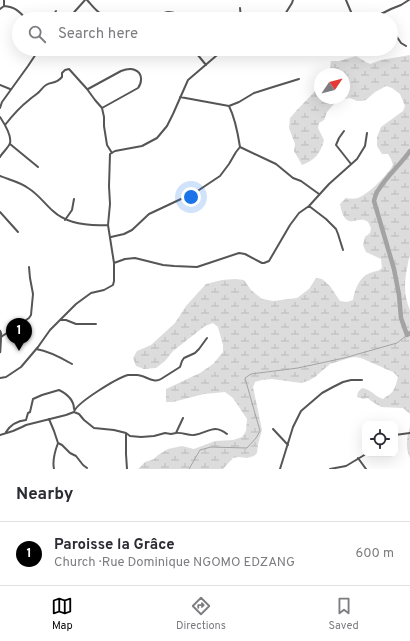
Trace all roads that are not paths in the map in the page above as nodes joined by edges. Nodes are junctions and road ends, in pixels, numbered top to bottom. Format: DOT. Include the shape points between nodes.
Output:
graph roads {
  1 [pos="4,0"];
  2 [pos="86,0"];
  3 [pos="293,0"];
  4 [pos="346,0"];
  5 [pos="409,0"];
  6 [pos="4,6"];
  7 [pos="0,8"];
  8 [pos="240,8"];
  9 [pos="19,12"];
  10 [pos="75,12"];
  11 [pos="98,12"];
  12 [pos="240,12"];
  13 [pos="286,12"];
  14 [pos="351,12"];
  15 [pos="384,12"];
  16 [pos="398,40"];
  17 [pos="406,46"];
  18 [pos="35,56"];
  19 [pos="199,56"];
  20 [pos="216,56"];
  21 [pos="206,65"];
  22 [pos="299,79"];
  23 [pos="0,85"];
  24 [pos="11,89"];
  25 [pos="88,89"];
  26 [pos="180,96"];
  27 [pos="229,106"];
  28 [pos="0,108"];
  29 [pos="102,108"];
  30 [pos="0,116"];
  31 [pos="5,125"];
  32 [pos="344,131"];
  33 [pos="367,133"];
  34 [pos="10,143"];
  35 [pos="240,147"];
  36 [pos="247,151"];
  37 [pos="236,152"];
  38 [pos="112,153"];
  39 [pos="0,157"];
  40 [pos="351,164"];
  41 [pos="38,168"];
  42 [pos="0,176"];
  43 [pos="318,194"];
  44 [pos="74,199"];
  45 [pos="309,206"];
  46 [pos="0,212"];
  47 [pos="65,220"];
  48 [pos="108,225"];
  49 [pos="18,232"];
  50 [pos="110,237"];
  51 [pos="343,250"];
  52 [pos="114,263"];
  53 [pos="29,267"];
  54 [pos="60,320"];
  55 [pos="96,324"];
  56 [pos="0,331"];
  57 [pos="1,337"];
  58 [pos="207,338"];
  59 [pos="36,349"];
  60 [pos="0,352"];
  61 [pos="72,364"];
  62 [pos="0,378"];
  63 [pos="362,380"];
  64 [pos="74,411"];
  65 [pos="183,418"];
  66 [pos="49,420"];
  67 [pos="273,429"];
  68 [pos="176,432"];
  69 [pos="5,433"];
  70 [pos="126,433"];
  71 [pos="410,433"];
  72 [pos="227,434"];
  73 [pos="0,435"];
  74 [pos="398,435"];
  75 [pos="58,443"];
  76 [pos="288,445"];
  77 [pos="362,456"];
  78 [pos="358,458"];
  79 [pos="87,468"];
  80 [pos="339,468"];
  81 [pos="54,469"];
  82 [pos="127,469"];
  83 [pos="280,469"];
  84 [pos="330,469"];
  85 [pos="366,469"];
  1 -- 6 [label="street"];
  2 -- 10 [label="street"];
  2 -- 11 [label="street"];
  3 -- 13 [label="street"];
  4 -- 14 [label="street"];
  5 -- 15 [label="street"];
  6 -- 7 [label="street"];
  6 -- 9 [label="street"];
  8 -- 12 [label="street"];
  16 -- 17 [label="street"];
  18 -- 24 [label="street"];
  19 -- 21 [label="street"];
  20 -- 21 [label="street"];
  21 -- 26 [label="street" via="188,80"];
  22 -- 27 [label="street" via="254,93"];
  23 -- 24 [label="street"];
  24 -- 28 [label="street"];
  25 -- 29 [label="street"];
  25 -- 29 [label="street" via="121,70 138,72 141,78 140,86"];
  25 -- 31 [label="street" via="69,69 65,70 60,80 49,83 29,99"];
  26 -- 27 [label="street"];
  26 -- 38 [label="street" via="170,120 157,138 142,146"];
  27 -- 35 [label="street"];
  29 -- 38 [label="street" via="108,145"];
  30 -- 31 [label="street"];
  31 -- 34 [label="street"];
  32 -- 40 [label="street" via="336,145"];
  33 -- 40 [label="street" via="365,146"];
  34 -- 39 [label="street"];
  34 -- 41 [label="street"];
  35 -- 36 [label="street"];
  35 -- 37 [label="street"];
  36 -- 37 [label="street"];
  36 -- 43 [label="street" via="276,164"];
  37 -- 50 [label="street" via="220,176 196,192 149,214 132,230"];
  38 -- 48 [label="street"];
  40 -- 43 [label="street"];
  42 -- 47 [label="street" via="30,189"];
  43 -- 45 [label="street"];
  44 -- 47 [label="street" via="72,210"];
  45 -- 51 [label="street" via="336,229"];
  45 -- 52 [label="street" via="290,225 269,261 264,263 239,253 197,267 163,265 135,258"];
  46 -- 49 [label="street"];
  47 -- 48 [label="street"];
  48 -- 50 [label="street"];
  50 -- 52 [label="street"];
  52 -- 54 [label="street" via="113,285 90,293"];
  53 -- 57 [label="street" via="33,294 31,315"];
  54 -- 55 [label="street" via="76,324"];
  54 -- 59 [label="street"];
  56 -- 57 [label="street"];
  57 -- 60 [label="street"];
  58 -- 64 [label="street" via="195,353 182,360 180,367 158,381 140,374 128,375 97,391"];
  59 -- 61 [label="street"];
  59 -- 62 [label="street" via="21,367"];
  63 -- 76 [label="street" via="344,382 306,405 297,418"];
  64 -- 66 [label="street"];
  64 -- 69 [label="street" via="74,404 59,390 42,395 33,399 26,420 16,422"];
  64 -- 70 [label="street" via="94,428"];
  65 -- 68 [label="street"];
  66 -- 69 [label="street" via="26,424 22,428"];
  66 -- 75 [label="street"];
  67 -- 76 [label="street"];
  68 -- 70 [label="street" via="141,437"];
  68 -- 72 [label="street" via="192,436 217,428"];
  69 -- 73 [label="street"];
  70 -- 82 [label="street"];
  71 -- 74 [label="street"];
  75 -- 79 [label="street"];
  75 -- 81 [label="street" via="54,453"];
  76 -- 83 [label="street"];
  77 -- 78 [label="street"];
  78 -- 80 [label="street"];
  78 -- 85 [label="street"];
  80 -- 84 [label="street"];
}
